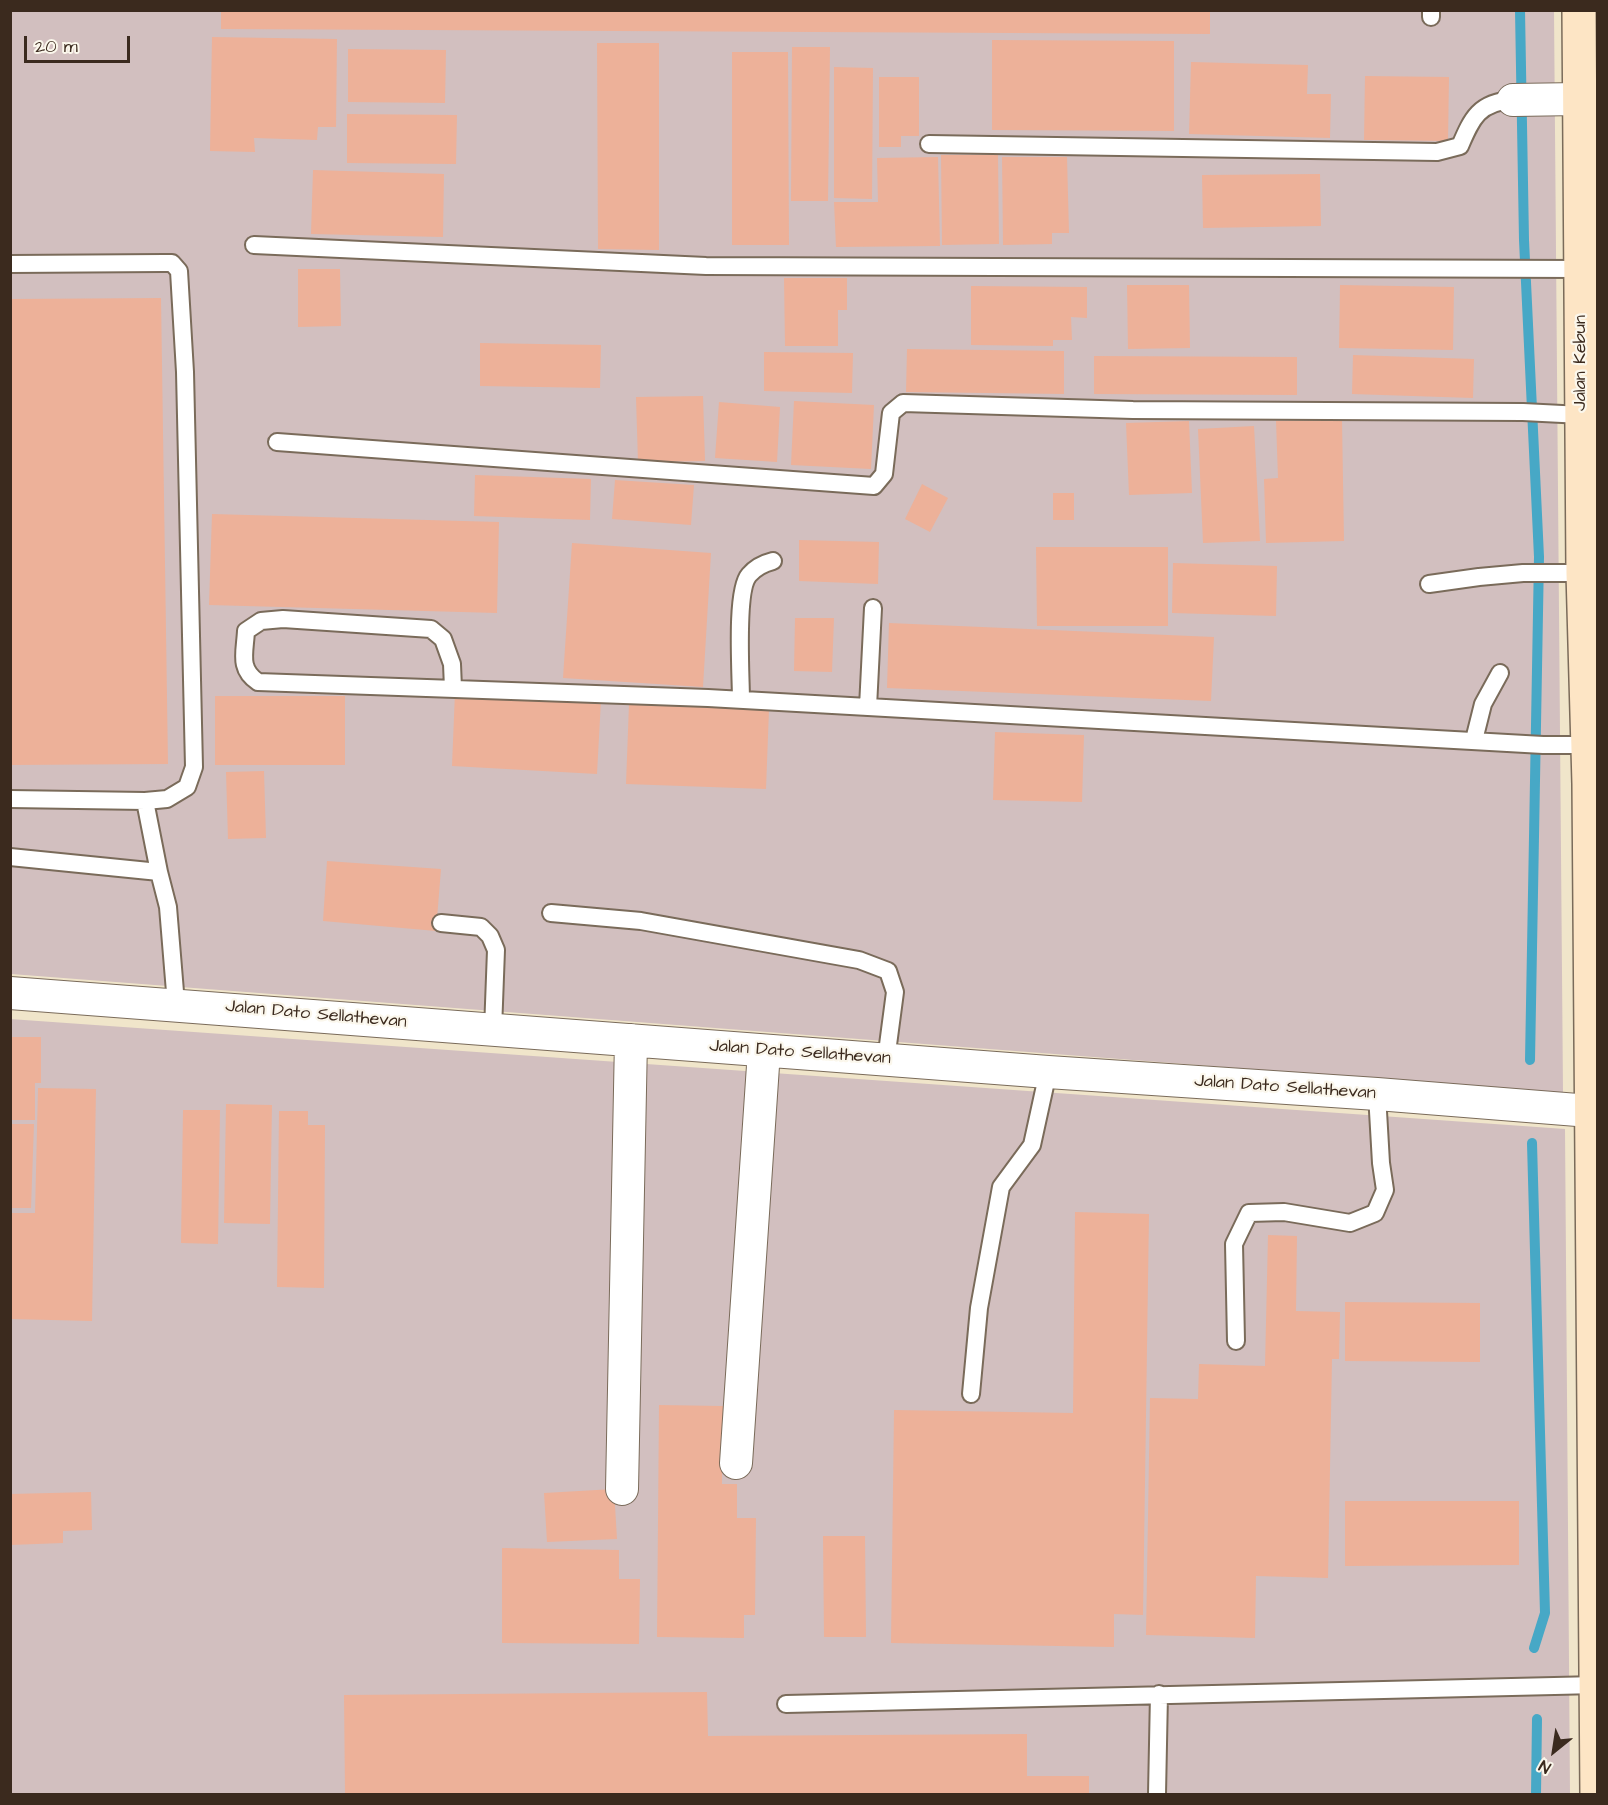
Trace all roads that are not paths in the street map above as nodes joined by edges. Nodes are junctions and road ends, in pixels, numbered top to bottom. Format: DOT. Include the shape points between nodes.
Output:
graph roads {
  1 [pos="1579,10"];
  2 [pos="1579,99"];
  3 [pos="1521,100"];
  4 [pos="929,144"];
  5 [pos="254,245"];
  6 [pos="10,264"];
  7 [pos="1580,269"];
  8 [pos="1582,415"];
  9 [pos="277,442"];
  10 [pos="773,561"];
  11 [pos="1583,573"];
  12 [pos="1430,584"];
  13 [pos="873,609"];
  14 [pos="1500,673"];
  15 [pos="453,688"];
  16 [pos="741,700"];
  17 [pos="868,707"];
  18 [pos="1474,740"];
  19 [pos="1588,745"];
  20 [pos="1593,784"];
  21 [pos="10,799"];
  22 [pos="145,801"];
  23 [pos="10,857"];
  24 [pos="159,872"];
  25 [pos="551,912"];
  26 [pos="441,923"];
  27 [pos="10,993"];
  28 [pos="176,1004"];
  29 [pos="493,1030"];
  30 [pos="631,1052"];
  31 [pos="886,1060"];
  32 [pos="1048,1072"];
  33 [pos="763,1078"];
  34 [pos="1377,1094"];
  35 [pos="1590,1111"];
  36 [pos="1236,1341"];
  37 [pos="971,1394"];
  38 [pos="736,1463"];
  39 [pos="622,1489"];
  40 [pos="1597,1685"];
  41 [pos="1159,1694"];
  42 [pos="786,1704"];
  43 [pos="1157,1794"];
  44 [pos="1597,1794"];
  1 -- 2 [label="main road, Jalan Kebun"];
  2 -- 3 [label="street"];
  2 -- 7 [label="main road, Jalan Kebun"];
  3 -- 4 [label="lane" via="1496,101 1473,117 1460,146 1437,152"];
  5 -- 7 [label="lane" via="706,266"];
  6 -- 22 [label="lane" via="172,263 179,271 194,767 187,787 166,799"];
  7 -- 8 [label="main road, Jalan Kebun"];
  8 -- 9 [label="lane" via="903,403 891,413 884,474 874,486"];
  8 -- 11 [label="main road, Jalan Kebun"];
  10 -- 16 [label="lane" via="748,575 741,595"];
  11 -- 12 [label="lane" via="1523,573"];
  11 -- 19 [label="main road, Jalan Kebun"];
  13 -- 17 [label="lane"];
  14 -- 18 [label="lane" via="1483,704"];
  15 -- 15 [label="lane" via="453,664 443,639 430,629 283,619 261,621 246,631 244,666 258,682"];
  15 -- 16 [label="lane"];
  16 -- 17 [label="lane"];
  17 -- 18 [label="lane"];
  18 -- 19 [label="lane"];
  19 -- 20 [label="main road, Jalan Kebun"];
  20 -- 35 [label="main road, Jalan Kebun"];
  21 -- 22 [label="lane"];
  22 -- 24 [label="lane"];
  23 -- 24 [label="lane"];
  24 -- 28 [label="lane" via="168,907"];
  25 -- 31 [label="lane" via="641,921 859,960 888,971 895,992"];
  26 -- 29 [label="lane" via="481,927 490,936 496,950"];
  27 -- 28 [label="street, Jalan Dato Sellathevan"];
  28 -- 29 [label="street, Jalan Dato Sellathevan"];
  29 -- 30 [label="street, Jalan Dato Sellathevan"];
  30 -- 33 [label="street, Jalan Dato Sellathevan"];
  30 -- 39 [label="street"];
  31 -- 32 [label="street, Jalan Dato Sellathevan"];
  31 -- 33 [label="street, Jalan Dato Sellathevan"];
  32 -- 34 [label="street, Jalan Dato Sellathevan"];
  32 -- 37 [label="lane" via="1032,1145 1001,1187 979,1308"];
  33 -- 38 [label="street"];
  34 -- 35 [label="street, Jalan Dato Sellathevan"];
  34 -- 36 [label="lane" via="1385,1190 1375,1213 1350,1223 1284,1212 1249,1213 1234,1244"];
  35 -- 40 [label="main road, Jalan Kebun"];
  40 -- 41 [label="lane"];
  40 -- 44 [label="main road, Jalan Kebun"];
  41 -- 42 [label="lane"];
  41 -- 43 [label="lane"];
}
